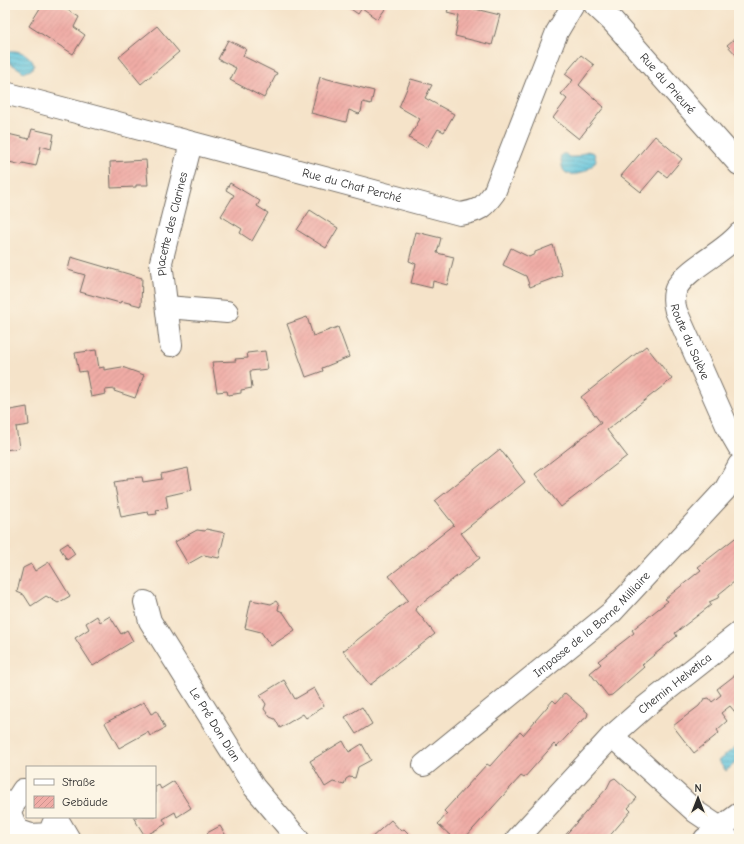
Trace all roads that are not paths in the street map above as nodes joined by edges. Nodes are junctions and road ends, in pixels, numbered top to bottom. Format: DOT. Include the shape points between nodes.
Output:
graph roads {
  1 [pos="573,5"];
  2 [pos="595,5"];
  3 [pos="5,93"];
  4 [pos="191,143"];
  5 [pos="739,164"];
  6 [pos="739,234"];
  7 [pos="167,307"];
  8 [pos="226,312"];
  9 [pos="171,345"];
  10 [pos="739,447"];
  11 [pos="739,465"];
  12 [pos="145,602"];
  13 [pos="739,632"];
  14 [pos="612,736"];
  15 [pos="424,765"];
  16 [pos="26,790"];
  17 [pos="7,805"];
  18 [pos="739,814"];
  19 [pos="56,818"];
  20 [pos="57,818"];
  21 [pos="718,835"];
  22 [pos="69,839"];
  23 [pos="298,839"];
  24 [pos="517,839"];
  1 -- 4 [label="street, Rue du Chat Perché" via="557,32 494,193 484,206 475,212 460,214 444,211"];
  2 -- 5 [label="street, Rue du Prieuré" via="614,22"];
  3 -- 4 [label="street, Rue du Chat Perché"];
  4 -- 7 [label="street, Placette des Clarines" via="161,262"];
  6 -- 10 [label="street, Route du Salève" via="687,276 677,287 674,301 676,311 728,428"];
  7 -- 8 [label="street"];
  7 -- 9 [label="street, Placette des Clarines"];
  11 -- 15 [label="street, Impasse de la Borne Milliaire" via="725,490 612,612"];
  12 -- 23 [label="street, Le Pré Don Dian" via="150,621 254,787"];
  13 -- 14 [label="street, Chemin Helvetica"];
  14 -- 21 [label="street"];
  14 -- 24 [label="street, Chemin Helvetica"];
  16 -- 17 [label="street"];
  17 -- 19 [label="street" via="18,830 31,835 49,834"];
  18 -- 21 [label="street"];
  20 -- 22 [label="street"];
}
